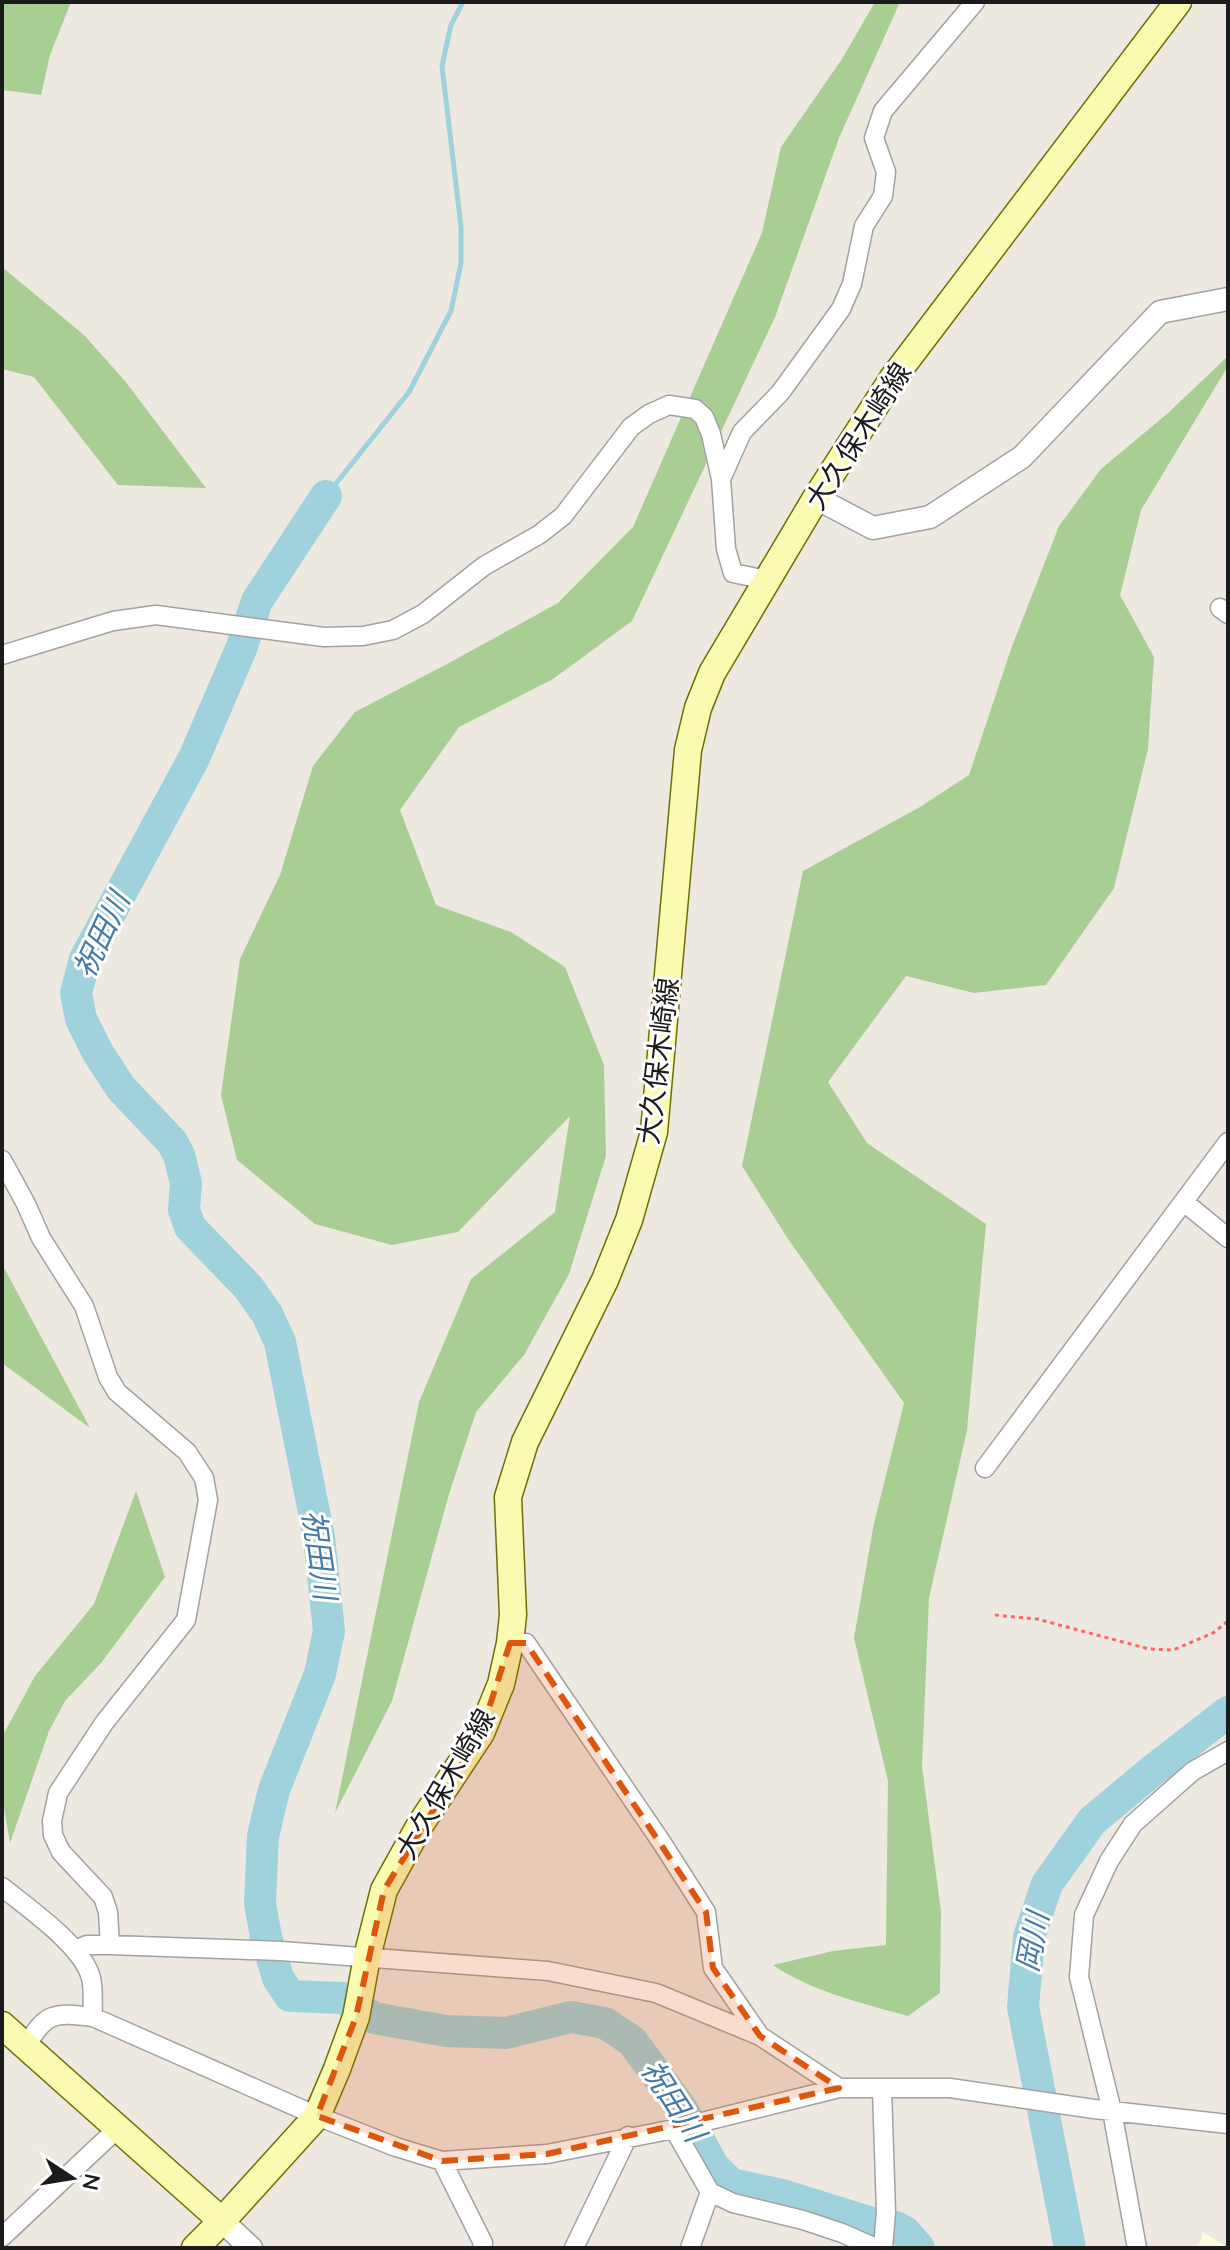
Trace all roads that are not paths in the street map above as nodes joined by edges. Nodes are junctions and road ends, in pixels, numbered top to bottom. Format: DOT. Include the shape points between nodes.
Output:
graph roads {
  1 [pos="975,2"];
  2 [pos="1178,2"];
  3 [pos="1228,299"];
  4 [pos="721,479"];
  5 [pos="816,498"];
  6 [pos="767,580"];
  7 [pos="2,655"];
  8 [pos="1228,1142"];
  9 [pos="2,1160"];
  10 [pos="1184,1202"];
  11 [pos="1228,1238"];
  12 [pos="985,1468"];
  13 [pos="510,1643"];
  14 [pos="1228,1751"];
  15 [pos="2,1887"];
  16 [pos="110,1945"];
  17 [pos="75,1950"];
  18 [pos="367,1957"];
  19 [pos="93,2017"];
  20 [pos="2,2025"];
  21 [pos="760,2036"];
  22 [pos="26,2047"];
  23 [pos="839,2088"];
  24 [pos="882,2089"];
  25 [pos="1103,2110"];
  26 [pos="317,2116"];
  27 [pos="1228,2124"];
  28 [pos="118,2128"];
  29 [pos="674,2129"];
  30 [pos="628,2136"];
  31 [pos="442,2161"];
  32 [pos="710,2192"];
  33 [pos="222,2221"];
  34 [pos="2,2237"];
  35 [pos="195,2248"];
  36 [pos="251,2248"];
  37 [pos="482,2248"];
  38 [pos="574,2248"];
  39 [pos="690,2248"];
  40 [pos="876,2248"];
  41 [pos="883,2248"];
  42 [pos="1137,2248"];
  1 -- 4 [label="street" via="883,111 874,138 886,172 883,196 864,226 841,309 780,393 742,432"];
  2 -- 5 [label="main road, 大久保木崎線" via="893,378"];
  3 -- 5 [label="street" via="1160,312 1022,457 930,517 873,528"];
  4 -- 6 [label="street" via="733,573"];
  4 -- 7 [label="street" via="704,417 695,409 669,405 631,427 563,516 484,566 423,614 382,634 324,637 156,615 113,621"];
  5 -- 6 [label="main road, 大久保木崎線"];
  6 -- 13 [label="main road, 大久保木崎線" via="712,673 698,708 688,750 654,1132 605,1280 525,1442 508,1497"];
  8 -- 10 [label="street"];
  9 -- 16 [label="street" via="41,1238 84,1306 117,1392 187,1452 204,1478 208,1500 186,1620 104,1723 58,1793 53,1835 61,1852 103,1897"];
  10 -- 11 [label="street"];
  10 -- 12 [label="street"];
  13 -- 18 [label="main road, 大久保木崎線" via="501,1684 481,1733 384,1890"];
  13 -- 21 [label="street" via="526,1643 706,1912 713,1968"];
  14 -- 25 [label="street" via="1193,1771 1133,1824 1084,1915 1079,1977"];
  15 -- 17 [label="street"];
  16 -- 17 [label="street"];
  16 -- 18 [label="street"];
  17 -- 19 [label="street" via="91,1980"];
  18 -- 21 [label="street" via="579,1977 656,1993"];
  18 -- 26 [label="main road, 大久保木崎線" via="358,2007"];
  19 -- 22 [label="street" via="63,2013 38,2025"];
  19 -- 26 [label="street"];
  20 -- 22 [label="main road"];
  21 -- 23 [label="street"];
  22 -- 28 [label="main road"];
  23 -- 24 [label="street"];
  23 -- 29 [label="street"];
  24 -- 25 [label="street" via="950,2088"];
  24 -- 41 [label="street"];
  25 -- 27 [label="street"];
  25 -- 42 [label="street"];
  26 -- 31 [label="street"];
  26 -- 33 [label="main road, 大久保木崎線"];
  28 -- 33 [label="main road"];
  28 -- 34 [label="street"];
  29 -- 30 [label="street"];
  29 -- 32 [label="street"];
  30 -- 31 [label="street" via="547,2154"];
  30 -- 38 [label="street"];
  31 -- 37 [label="street"];
  32 -- 39 [label="street"];
  32 -- 40 [label="street"];
  33 -- 35 [label="main road, 大久保木崎線"];
  33 -- 36 [label="street"];
}
